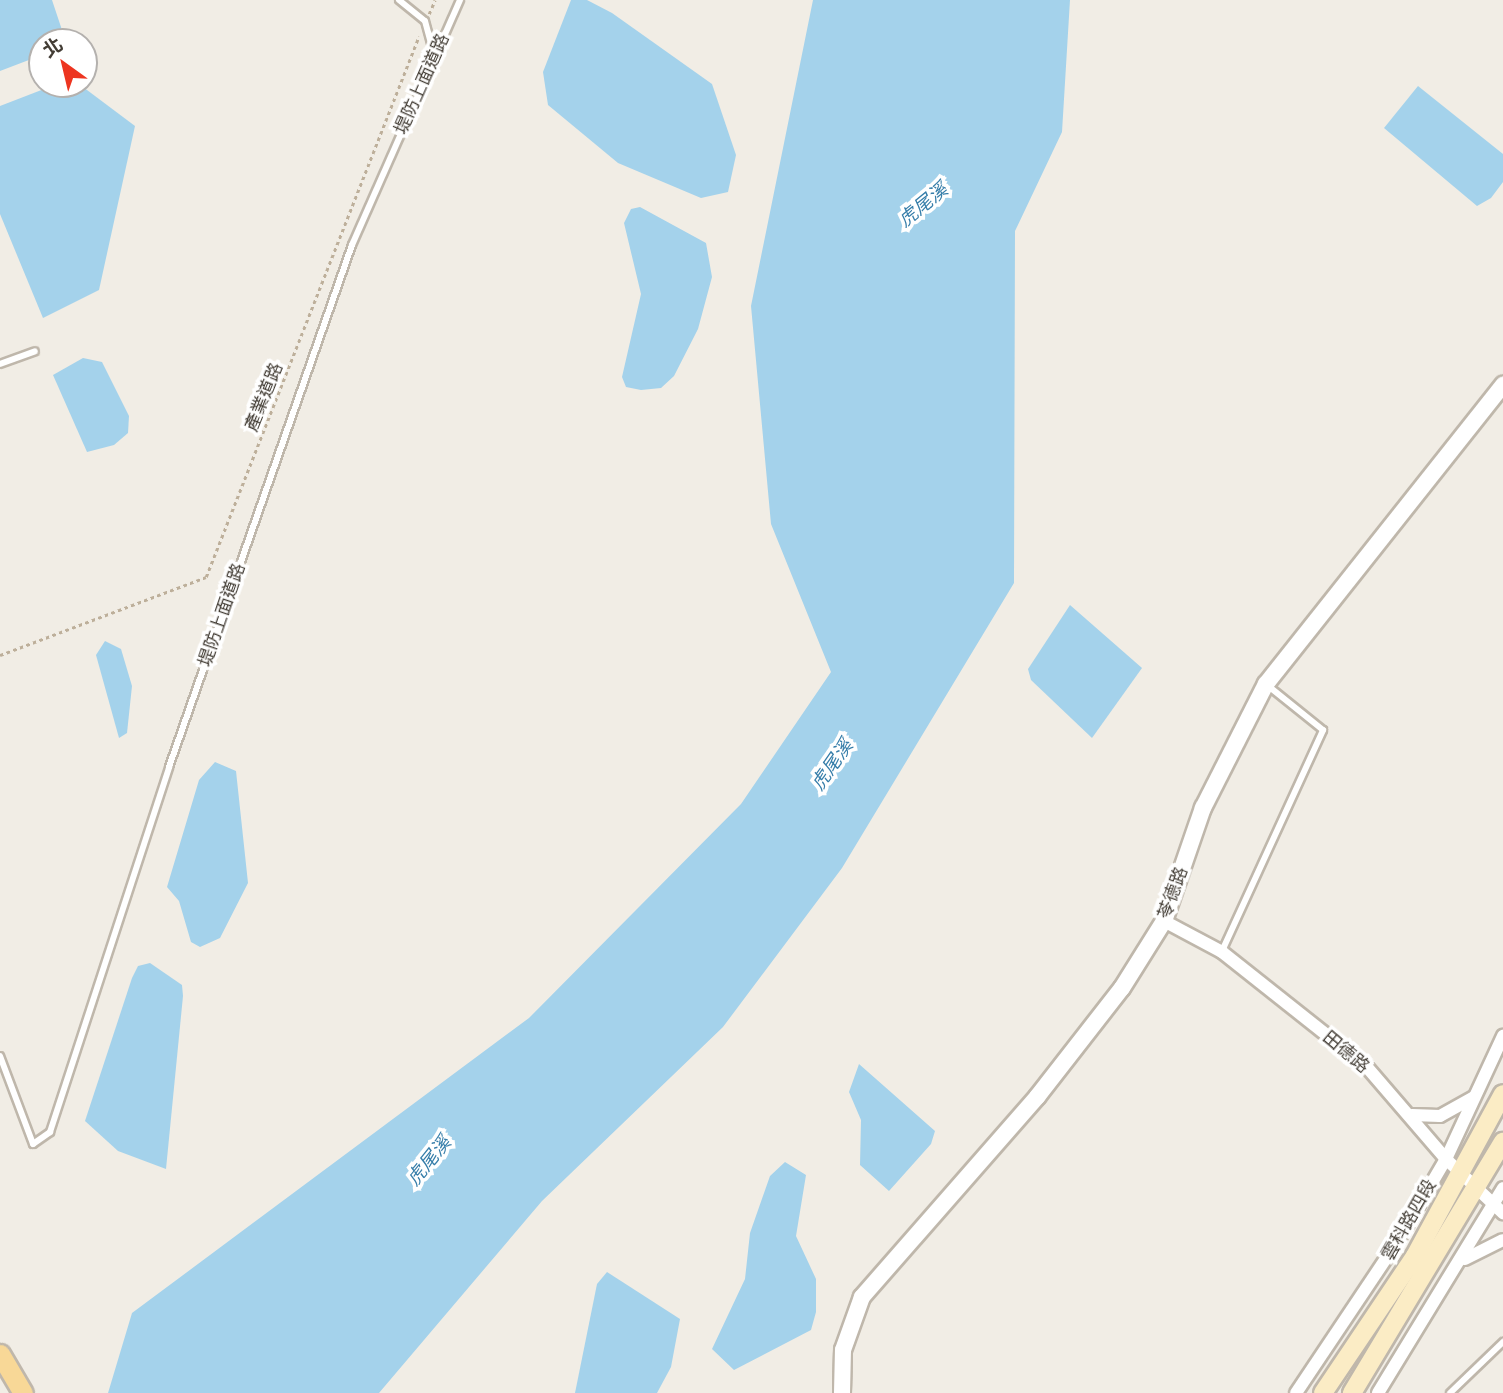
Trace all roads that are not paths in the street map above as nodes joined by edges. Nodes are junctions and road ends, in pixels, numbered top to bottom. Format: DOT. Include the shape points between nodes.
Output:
graph roads {
  1 [pos="399,0"];
  2 [pos="460,0"];
  3 [pos="434,54"];
  4 [pos="35,351"];
  5 [pos="0,364"];
  6 [pos="1503,385"];
  7 [pos="1266,684"];
  8 [pos="1164,921"];
  9 [pos="1222,952"];
  10 [pos="1503,1036"];
  11 [pos="0,1056"];
  12 [pos="1503,1094"];
  13 [pos="1474,1097"];
  14 [pos="1412,1115"];
  15 [pos="1503,1142"];
  16 [pos="1446,1159"];
  17 [pos="1462,1172"];
  18 [pos="1478,1185"];
  19 [pos="1503,1188"];
  20 [pos="1499,1208"];
  21 [pos="1503,1240"];
  22 [pos="1464,1259"];
  23 [pos="1503,1342"];
  24 [pos="0,1353"];
  25 [pos="23,1393"];
  26 [pos="842,1393"];
  27 [pos="1296,1393"];
  28 [pos="1323,1393"];
  29 [pos="1352,1393"];
  30 [pos="1378,1393"];
  31 [pos="1450,1393"];
  1 -- 3 [label="lane" via="425,21"];
  2 -- 3 [label="lane, 堤防上面道路"];
  3 -- 11 [label="lane, 堤防上面道路" via="347,258 50,1132 33,1144"];
  4 -- 5 [label="lane"];
  6 -- 7 [label="street, 苓德路"];
  7 -- 8 [label="street, 苓德路" via="1203,808"];
  7 -- 9 [label="lane" via="1323,730"];
  8 -- 9 [label="street, 田德路"];
  8 -- 26 [label="street, 苓德路" via="1122,988 1037,1097 862,1297 843,1350"];
  9 -- 14 [label="street, 田德路" via="1366,1066"];
  10 -- 13 [label="street, 雲科路四段"];
  12 -- 17 [label="main road, 雲科路四段"];
  13 -- 14 [label="street" via="1440,1116"];
  13 -- 16 [label="street, 雲科路四段"];
  14 -- 16 [label="street, 田德路"];
  15 -- 18 [label="main road"];
  16 -- 17 [label="street, 田德路"];
  16 -- 27 [label="street, 雲科路四段"];
  17 -- 18 [label="street, 田德路"];
  17 -- 28 [label="main road, 雲科路四段"];
  18 -- 20 [label="street, 田德路"];
  18 -- 29 [label="main road"];
  19 -- 20 [label="street"];
  20 -- 22 [label="street"];
  21 -- 22 [label="street"];
  22 -- 30 [label="street"];
  23 -- 31 [label="lane"];
  24 -- 25 [label="main road"];
}
